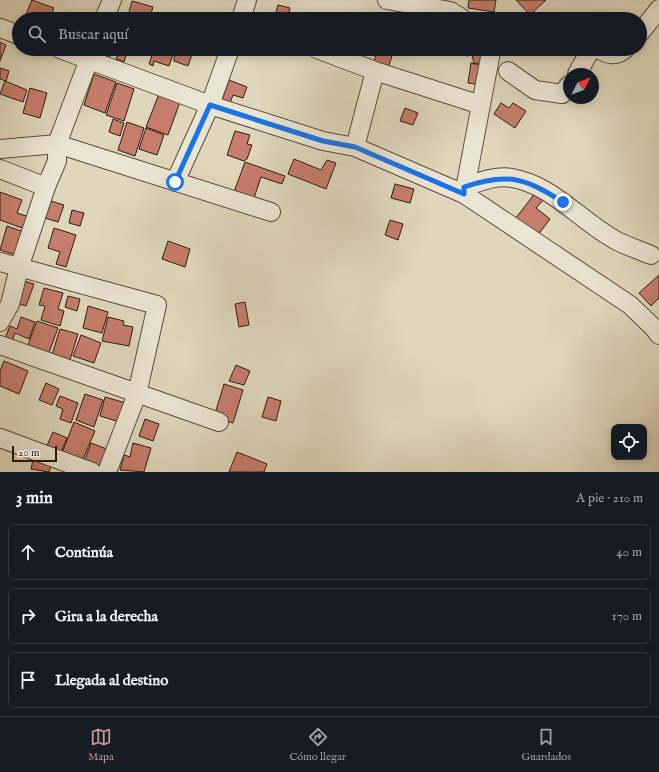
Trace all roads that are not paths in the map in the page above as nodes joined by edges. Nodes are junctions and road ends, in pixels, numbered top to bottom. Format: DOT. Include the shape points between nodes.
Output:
graph roads {
  1 [pos="112,0"];
  2 [pos="248,0"];
  3 [pos="387,0"];
  4 [pos="659,9"];
  5 [pos="107,12"];
  6 [pos="244,12"];
  7 [pos="452,12"];
  8 [pos="647,24"];
  9 [pos="0,28"];
  10 [pos="12,32"];
  11 [pos="90,56"];
  12 [pos="96,56"];
  13 [pos="228,56"];
  14 [pos="335,56"];
  15 [pos="490,56"];
  16 [pos="587,56"];
  17 [pos="580,68"];
  18 [pos="375,71"];
  19 [pos="508,71"];
  20 [pos="563,93"];
  21 [pos="210,105"];
  22 [pos="482,106"];
  23 [pos="57,144"];
  24 [pos="355,147"];
  25 [pos="0,149"];
  26 [pos="0,169"];
  27 [pos="175,182"];
  28 [pos="46,188"];
  29 [pos="464,191"];
  30 [pos="271,212"];
  31 [pos="651,255"];
  32 [pos="0,262"];
  33 [pos="19,268"];
  34 [pos="0,322"];
  35 [pos="659,335"];
  36 [pos="0,345"];
  37 [pos="136,394"];
  38 [pos="220,422"];
  39 [pos="0,438"];
  40 [pos="92,472"];
  41 [pos="107,472"];
  1 -- 5 [label="street"];
  2 -- 6 [label="street"];
  3 -- 7 [label="street"];
  4 -- 8 [label="street"];
  9 -- 10 [label="street"];
  11 -- 23 [label="street"];
  12 -- 21 [label="street"];
  13 -- 21 [label="street"];
  14 -- 18 [label="street"];
  15 -- 22 [label="street"];
  16 -- 17 [label="street"];
  18 -- 22 [label="street"];
  18 -- 24 [label="street"];
  19 -- 20 [label="street" via="535,90"];
  21 -- 24 [label="street" via="323,141"];
  21 -- 27 [label="street"];
  22 -- 29 [label="street"];
  23 -- 25 [label="street"];
  23 -- 27 [label="street"];
  23 -- 28 [label="street" via="57,161"];
  24 -- 29 [label="street"];
  26 -- 28 [label="street"];
  27 -- 30 [label="street"];
  28 -- 33 [label="street"];
  29 -- 31 [label="street" via="501,177 522,181 550,195 616,241"];
  29 -- 35 [label="street" via="630,305"];
  32 -- 33 [label="street"];
  33 -- 34 [label="street" via="10,304"];
  33 -- 37 [label="street" via="157,305"];
  36 -- 37 [label="street"];
  37 -- 38 [label="street"];
  37 -- 41 [label="street"];
  39 -- 40 [label="street"];
}
